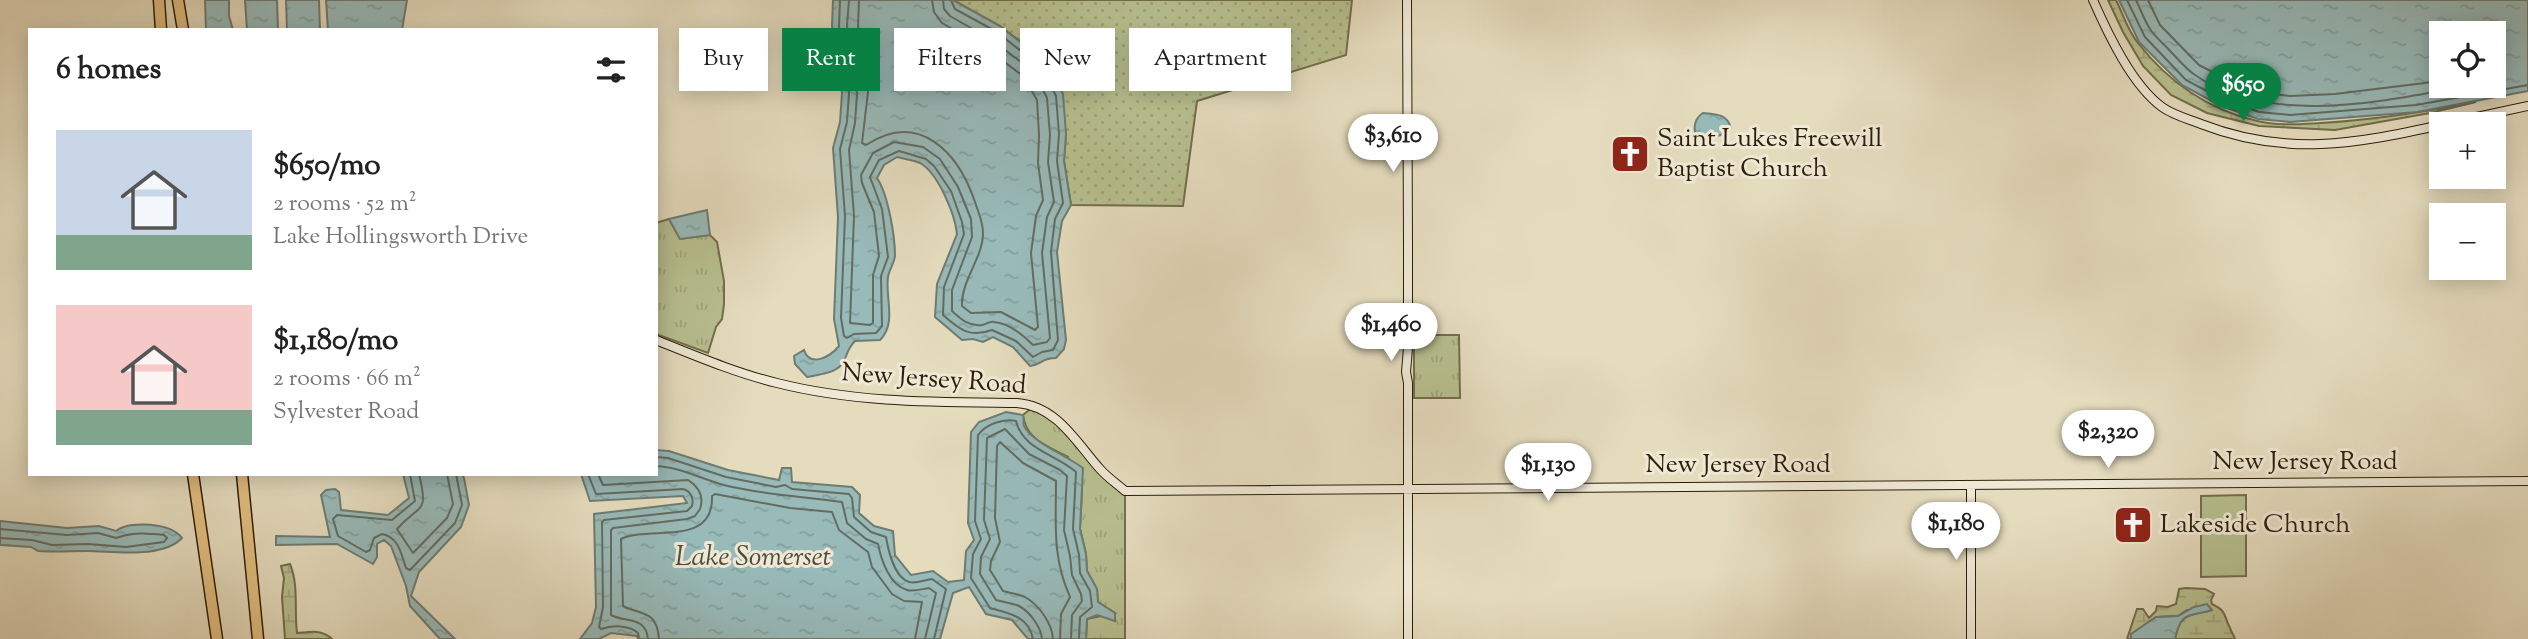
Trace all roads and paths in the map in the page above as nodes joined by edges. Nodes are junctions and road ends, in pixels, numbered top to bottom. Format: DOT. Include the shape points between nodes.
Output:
graph roads {
  1 [pos="159,0"];
  2 [pos="178,0"];
  3 [pos="1407,0"];
  4 [pos="2093,0"];
  5 [pos="161,28"];
  6 [pos="183,28"];
  7 [pos="2528,106"];
  8 [pos="2501,112"];
  9 [pos="2429,128"];
  10 [pos="658,341"];
  11 [pos="193,476"];
  12 [pos="242,476"];
  13 [pos="2528,481"];
  14 [pos="1971,485"];
  15 [pos="1408,490"];
  16 [pos="216,639"];
  17 [pos="260,639"];
  18 [pos="1408,639"];
  19 [pos="1971,639"];
  1 -- 5 [label="highway"];
  2 -- 6 [label="highway"];
  3 -- 15 [label="street"];
  4 -- 9 [label="street" via="2121,54 2162,107 2211,128 2260,142 2333,145"];
  7 -- 8 [label="street"];
  10 -- 15 [label="street, New Jersey Road" via="730,369 836,395 1034,406 1056,418 1125,491"];
  11 -- 16 [label="highway"];
  12 -- 17 [label="highway"];
  13 -- 14 [label="street, New Jersey Road"];
  14 -- 15 [label="street, New Jersey Road"];
  14 -- 19 [label="street"];
  15 -- 18 [label="street"];
}
